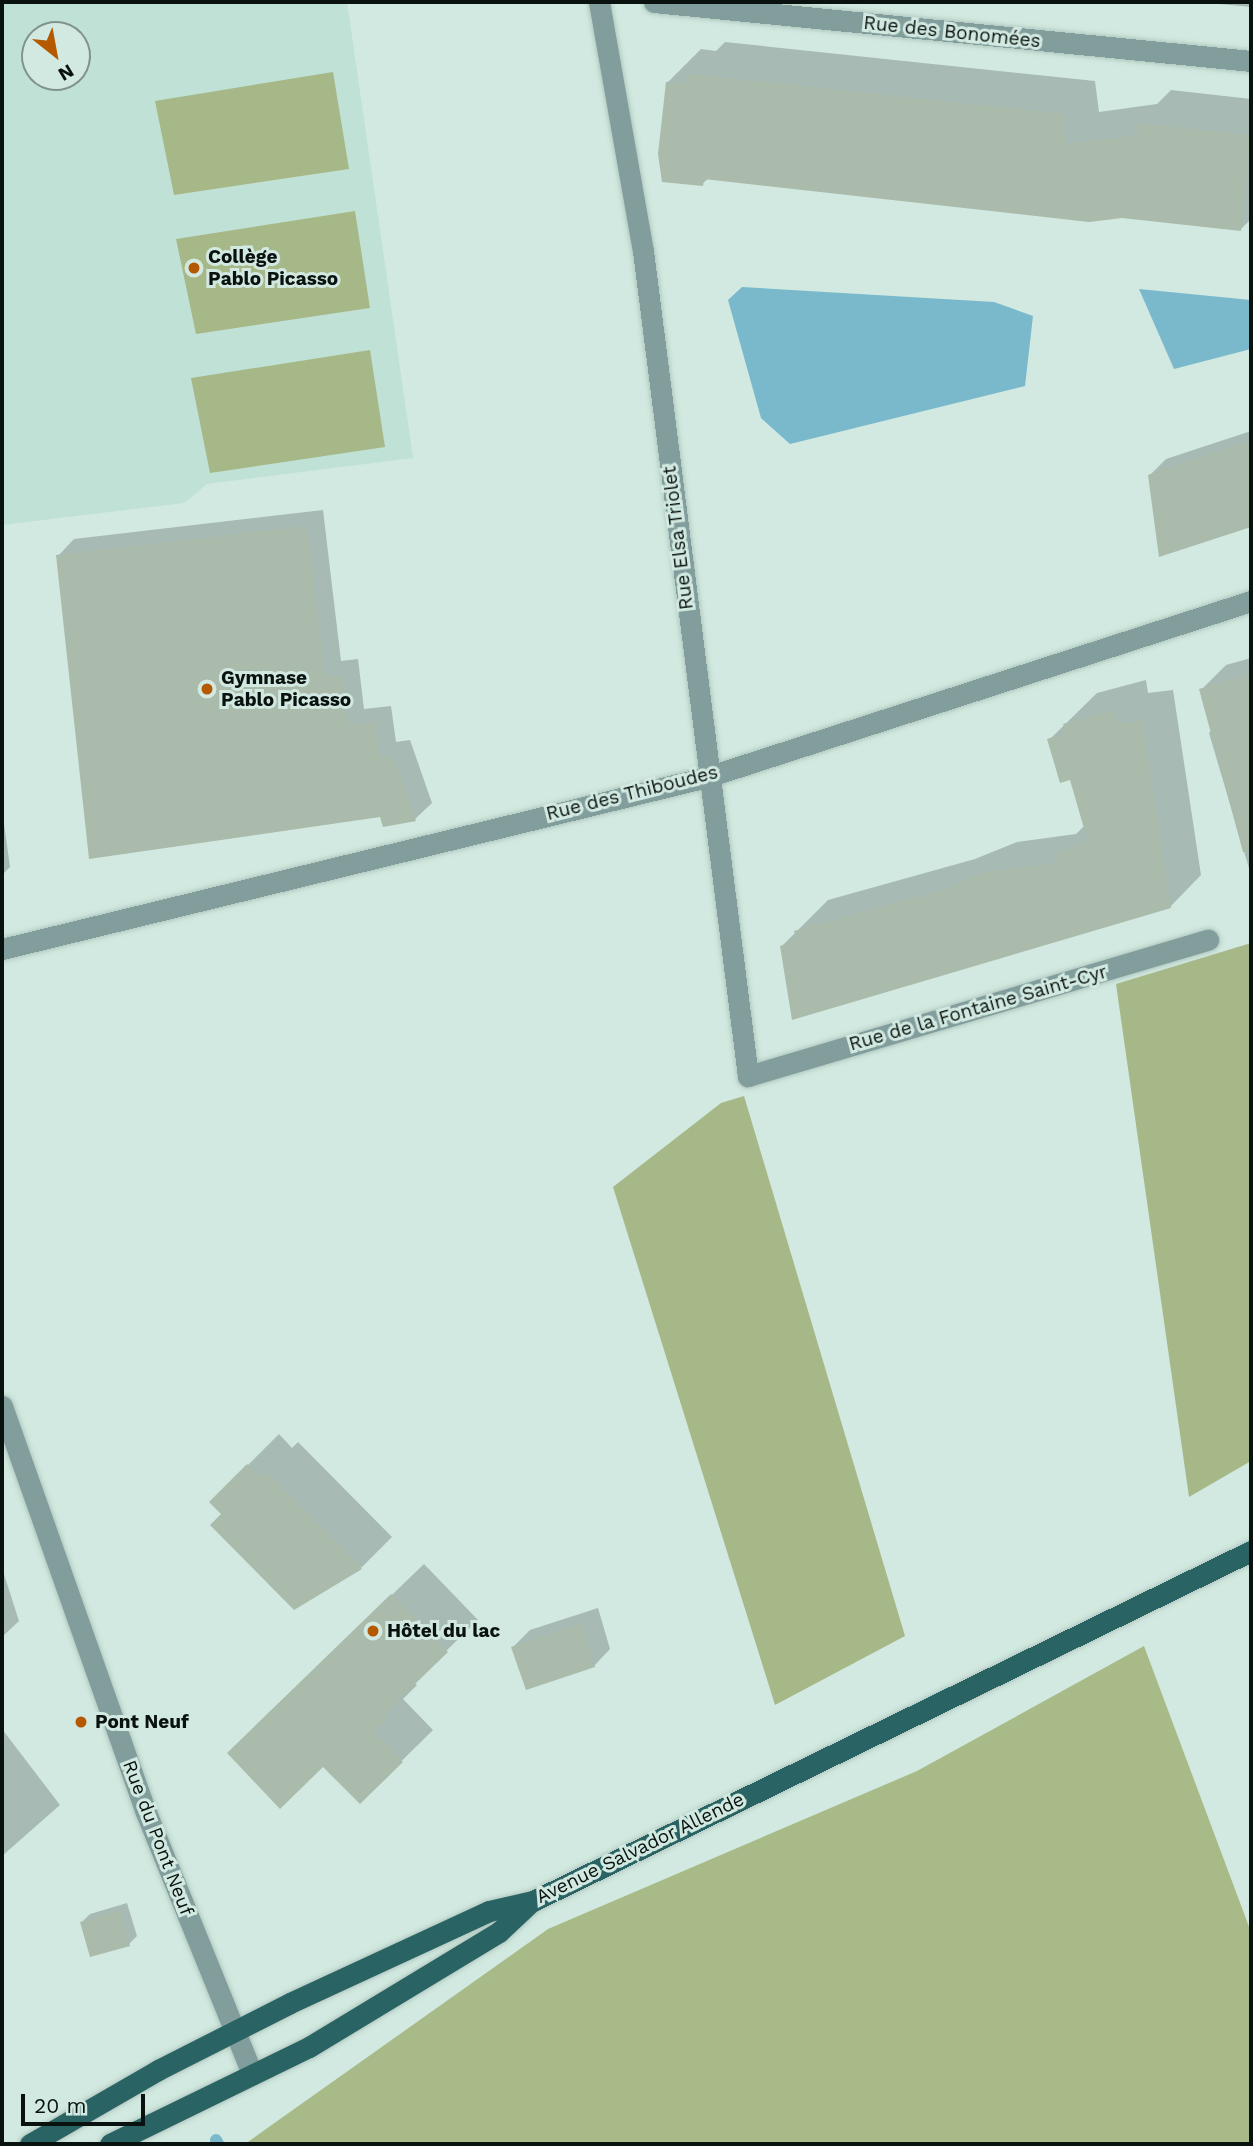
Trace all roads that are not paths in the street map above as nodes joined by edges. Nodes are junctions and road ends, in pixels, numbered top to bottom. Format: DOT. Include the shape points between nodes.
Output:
graph roads {
  1 [pos="599,2"];
  2 [pos="654,2"];
  3 [pos="1251,61"];
  4 [pos="1251,601"];
  5 [pos="708,777"];
  6 [pos="1208,940"];
  7 [pos="2,949"];
  8 [pos="748,1076"];
  9 [pos="2,1406"];
  10 [pos="1251,1551"];
  11 [pos="533,1901"];
  12 [pos="234,2031"];
  13 [pos="252,2074"];
  14 [pos="30,2144"];
  15 [pos="110,2144"];
  1 -- 5 [label="street, Rue Elsa Triolet" via="643,251"];
  2 -- 3 [label="street, Rue des Bonomées"];
  4 -- 5 [label="street, Rue des Thiboudes"];
  5 -- 7 [label="street, Rue des Thiboudes"];
  5 -- 8 [label="street, Rue Elsa Triolet"];
  6 -- 8 [label="street, Rue de la Fontaine Saint-Cyr"];
  9 -- 12 [label="street, Rue du Pont Neuf" via="154,1834"];
  10 -- 11 [label="main road, Avenue Salvador Allende"];
  11 -- 12 [label="main road, Avenue Salvador Allende" via="489,1911"];
  11 -- 13 [label="main road" via="499,1932 309,2047"];
  12 -- 13 [label="street, Rue du Pont Neuf"];
  12 -- 14 [label="main road, Avenue Salvador Allende"];
  13 -- 15 [label="main road"];
}
